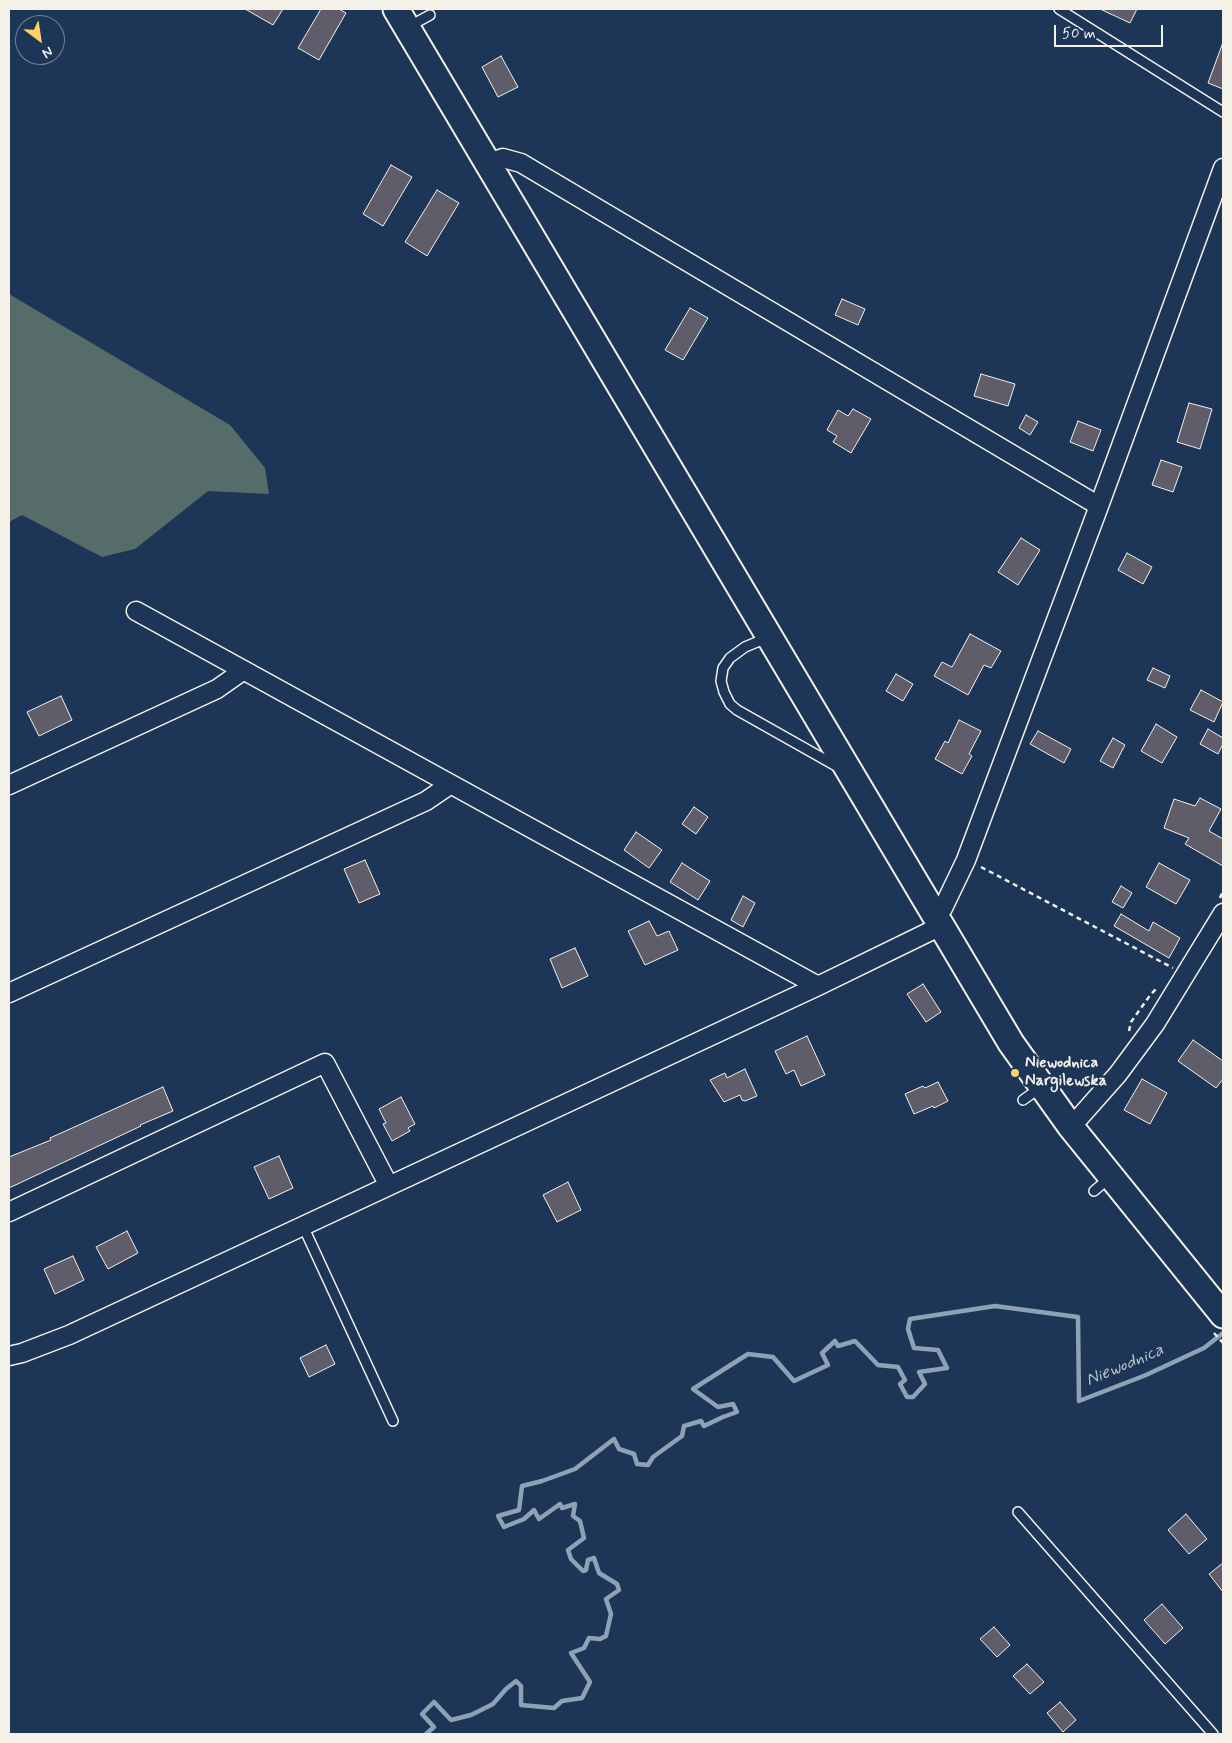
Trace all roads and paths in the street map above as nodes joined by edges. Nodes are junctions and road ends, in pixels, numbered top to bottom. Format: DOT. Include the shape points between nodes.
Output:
graph roads {
  1 [pos="1059,9"];
  2 [pos="430,16"];
  3 [pos="402,18"];
  4 [pos="1223,112"];
  5 [pos="488,164"];
  6 [pos="1223,168"];
  7 [pos="1099,506"];
  8 [pos="136,611"];
  9 [pos="769,637"];
  10 [pos="244,670"];
  11 [pos="851,775"];
  12 [pos="451,784"];
  13 [pos="9,785"];
  14 [pos="966,860"];
  15 [pos="1223,913"];
  16 [pos="937,921"];
  17 [pos="1176,970"];
  18 [pos="818,986"];
  19 [pos="9,994"];
  20 [pos="1071,1127"];
  21 [pos="388,1186"];
  22 [pos="9,1212"];
  23 [pos="303,1226"];
  24 [pos="1222,1313"];
  25 [pos="9,1356"];
  26 [pos="393,1420"];
  27 [pos="1018,1512"];
  28 [pos="1213,1734"];
  1 -- 4 [label="lane"];
  2 -- 3 [label="lane"];
  3 -- 5 [label="street"];
  5 -- 7 [label="street" via="502,158 521,163"];
  5 -- 9 [label="street"];
  6 -- 7 [label="street"];
  7 -- 14 [label="street"];
  8 -- 10 [label="street"];
  9 -- 11 [label="street"];
  9 -- 11 [label="lane" via="745,647 730,658 724,668 721,680 730,704"];
  10 -- 12 [label="street"];
  10 -- 13 [label="street" via="217,689"];
  11 -- 16 [label="street"];
  12 -- 18 [label="street"];
  12 -- 19 [label="street" via="426,802"];
  14 -- 16 [label="street"];
  14 -- 17 [label="path"];
  15 -- 20 [label="street" via="1155,1024 1118,1074"];
  16 -- 18 [label="street"];
  16 -- 20 [label="street" via="1011,1043 1032,1093"];
  18 -- 21 [label="street"];
  20 -- 24 [label="street" via="1102,1184"];
  21 -- 22 [label="street" via="325,1064"];
  21 -- 23 [label="street"];
  23 -- 25 [label="street" via="69,1334"];
  23 -- 26 [label="lane"];
  27 -- 28 [label="lane"];
}
